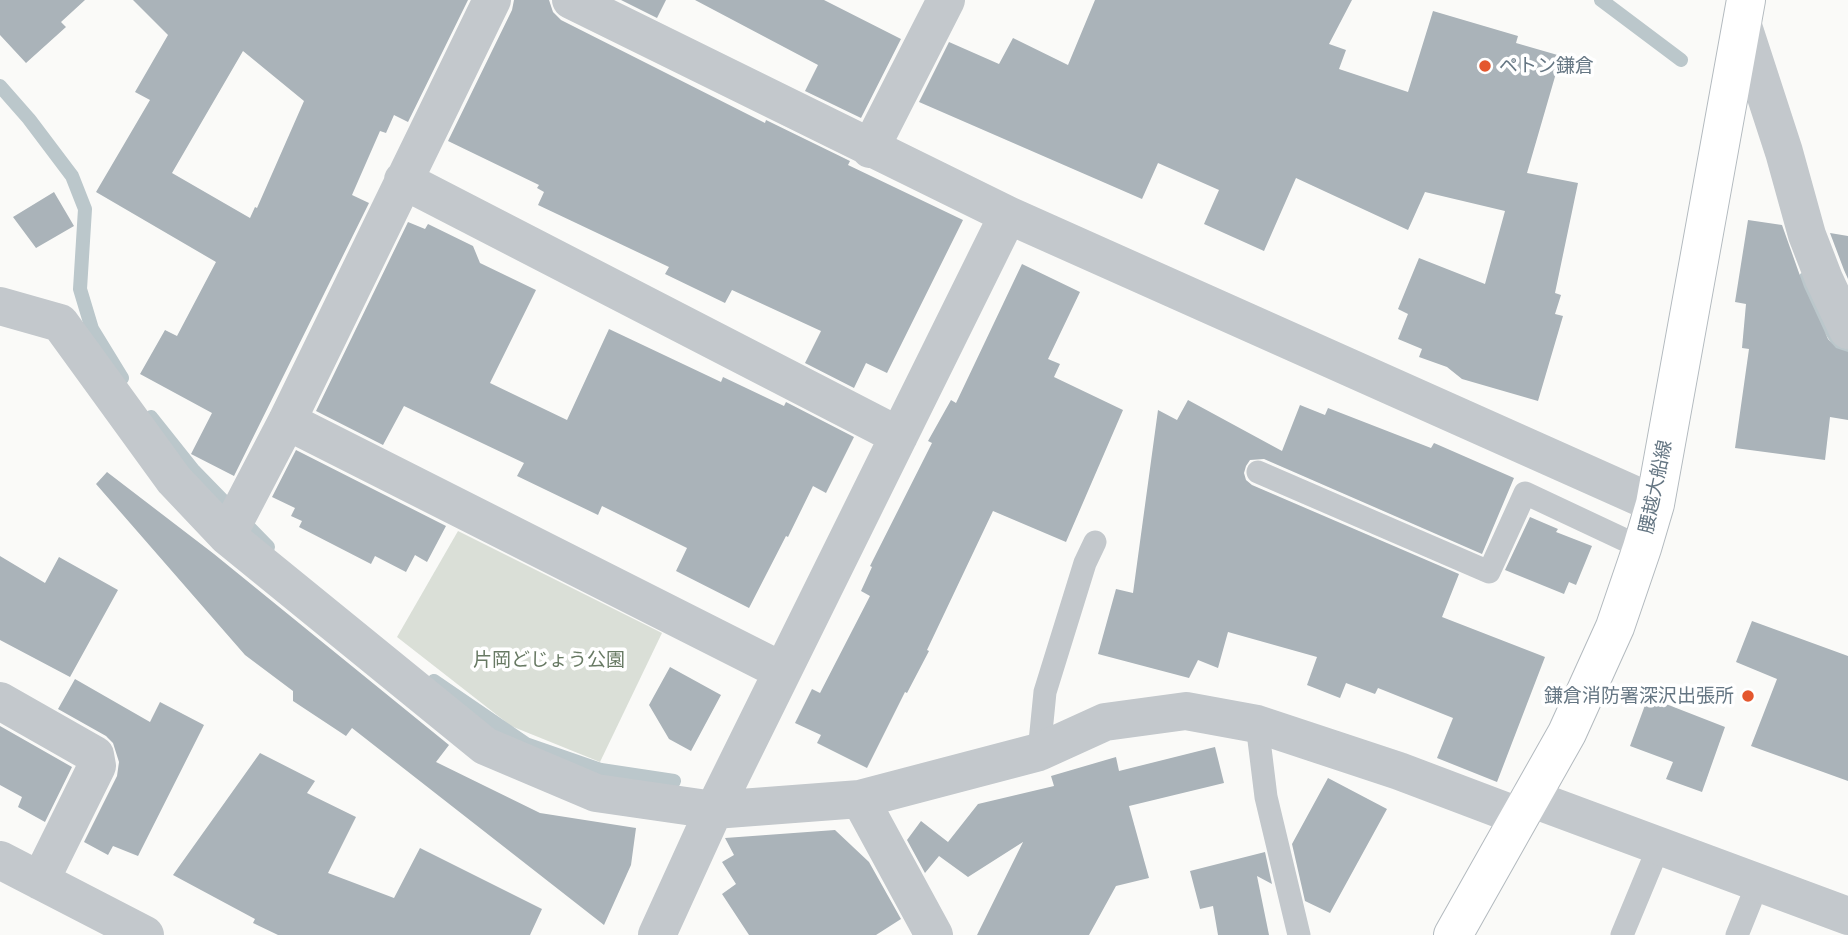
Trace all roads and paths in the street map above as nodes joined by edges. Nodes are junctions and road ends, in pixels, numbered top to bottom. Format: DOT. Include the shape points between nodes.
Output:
graph roads {
  1 [pos="492,0"];
  2 [pos="571,0"];
  3 [pos="946,0"];
  4 [pos="1744,11"];
  5 [pos="870,149"];
  6 [pos="403,180"];
  7 [pos="1008,215"];
  8 [pos="0,306"];
  9 [pos="1848,330"];
  10 [pos="287,421"];
  11 [pos="899,436"];
  12 [pos="1258,472"];
  13 [pos="1655,504"];
  14 [pos="227,536"];
  15 [pos="1095,542"];
  16 [pos="1642,548"];
  17 [pos="782,671"];
  18 [pos="0,701"];
  19 [pos="1257,724"];
  20 [pos="1039,752"];
  21 [pos="860,799"];
  22 [pos="1524,807"];
  23 [pos="714,810"];
  24 [pos="1659,846"];
  25 [pos="0,860"];
  26 [pos="40,881"];
  27 [pos="1758,883"];
  28 [pos="1848,916"];
  29 [pos="145,935"];
  30 [pos="656,935"];
  31 [pos="934,935"];
  32 [pos="1299,935"];
  33 [pos="1453,935"];
  34 [pos="1622,935"];
  35 [pos="1737,935"];
  1 -- 6 [label="street"];
  2 -- 5 [label="street"];
  3 -- 5 [label="street"];
  4 -- 9 [label="street" via="1807,235"];
  4 -- 13 [label="main road, 腰越大船線"];
  5 -- 7 [label="street"];
  6 -- 10 [label="street"];
  6 -- 11 [label="street"];
  7 -- 11 [label="street"];
  7 -- 13 [label="street"];
  8 -- 14 [label="street" via="60,323 174,480"];
  10 -- 14 [label="street"];
  10 -- 17 [label="street"];
  11 -- 17 [label="street"];
  12 -- 16 [label="lane" via="1489,572 1525,493"];
  13 -- 16 [label="main road, 腰越大船線"];
  14 -- 23 [label="street" via="485,746 596,793"];
  15 -- 20 [label="lane" via="1045,692"];
  16 -- 22 [label="main road, 腰越大船線" via="1610,639 1567,733"];
  17 -- 23 [label="street"];
  18 -- 26 [label="street" via="95,755 97,766"];
  19 -- 20 [label="street" via="1186,711 1105,722"];
  19 -- 22 [label="street"];
  19 -- 32 [label="lane" via="1266,797"];
  20 -- 21 [label="street"];
  21 -- 23 [label="street"];
  21 -- 31 [label="street"];
  22 -- 24 [label="street"];
  22 -- 33 [label="main road, 腰越大船線"];
  23 -- 30 [label="street"];
  24 -- 27 [label="street"];
  24 -- 34 [label="lane"];
  25 -- 26 [label="street"];
  26 -- 29 [label="street"];
  27 -- 28 [label="street"];
  27 -- 35 [label="lane"];
}
